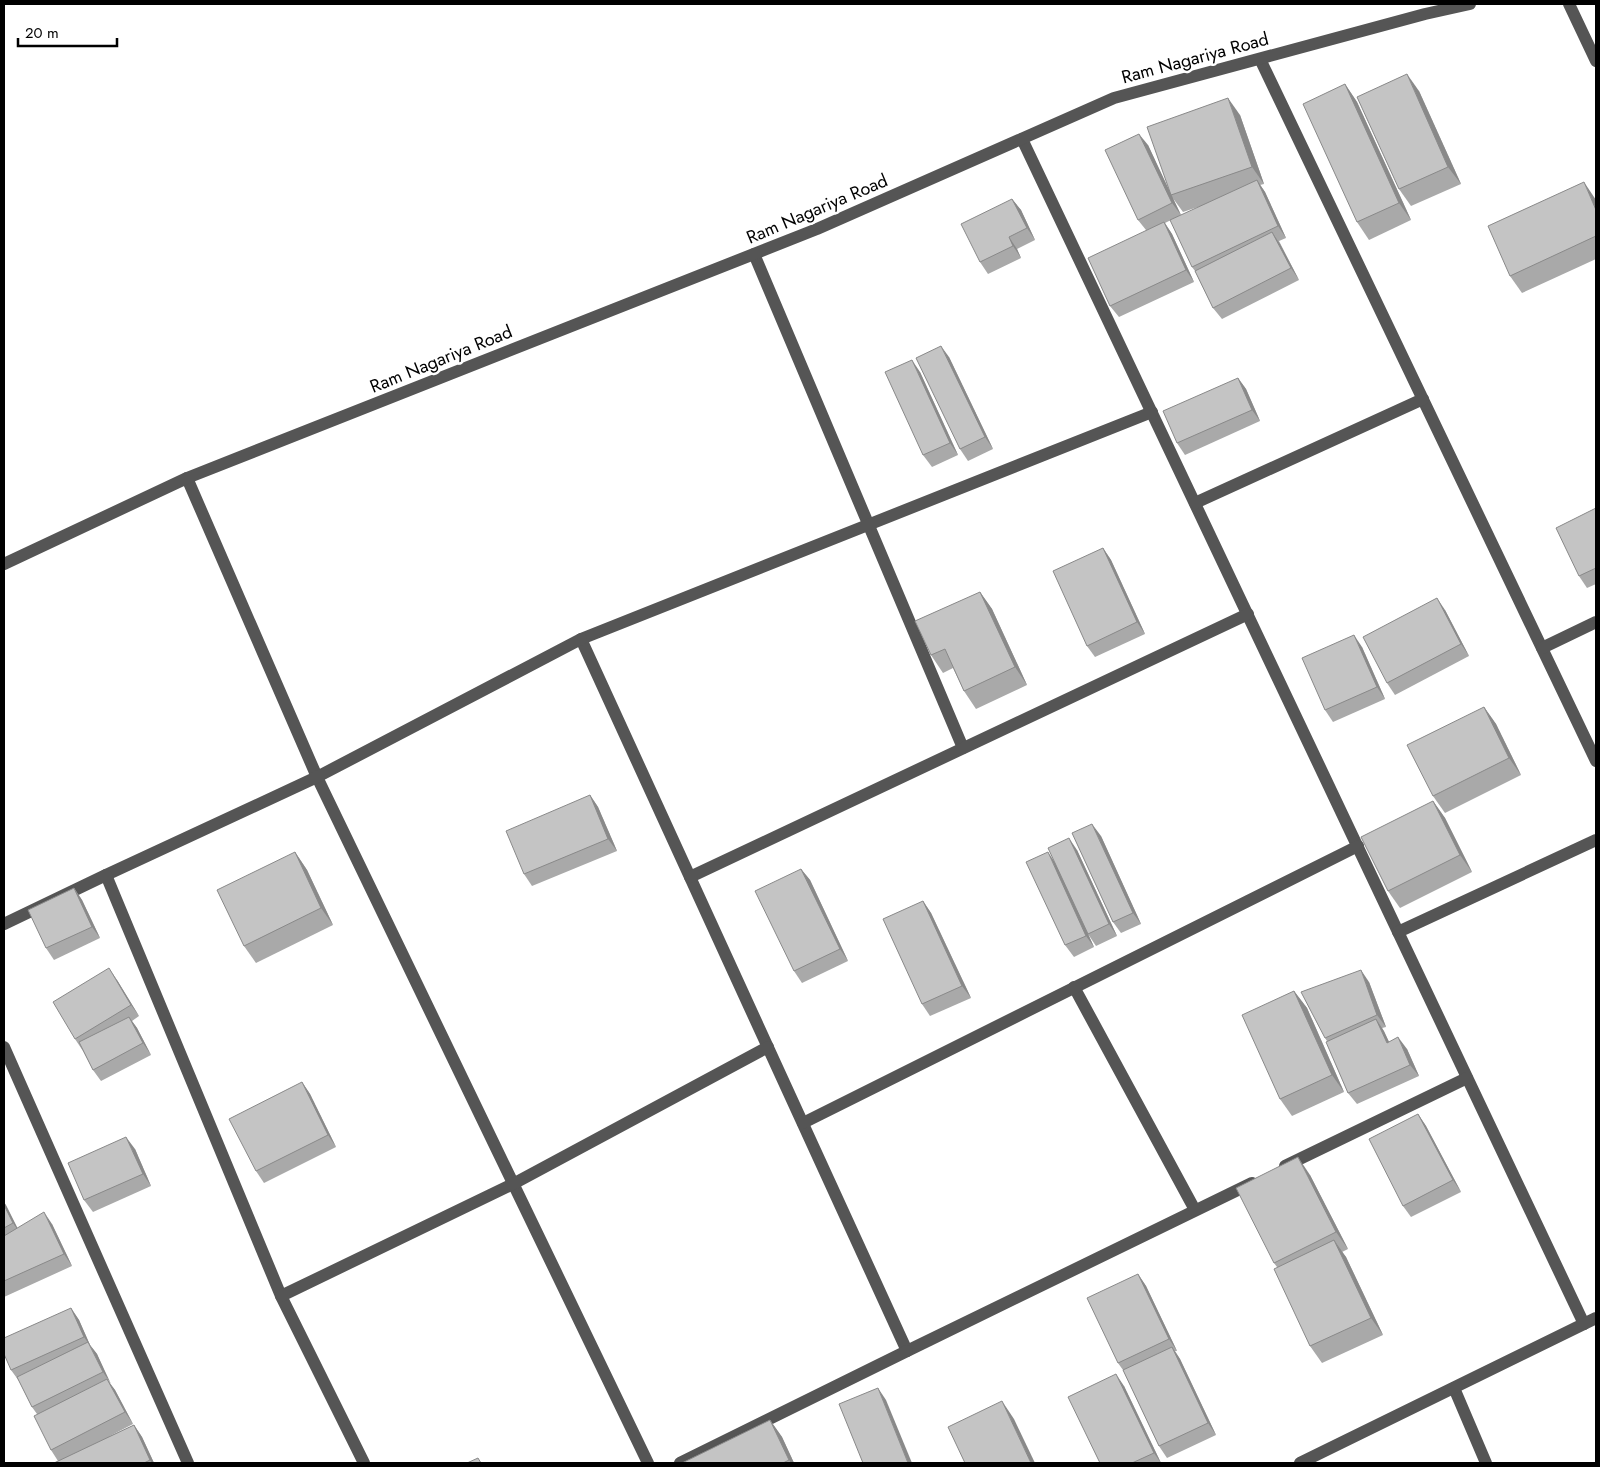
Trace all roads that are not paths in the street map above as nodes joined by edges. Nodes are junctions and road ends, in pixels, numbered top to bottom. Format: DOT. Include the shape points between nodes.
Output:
graph roads {
  1 [pos="1470,4"];
  2 [pos="1569,4"];
  3 [pos="1260,59"];
  4 [pos="1596,61"];
  5 [pos="1022,139"];
  6 [pos="754,254"];
  7 [pos="1423,399"];
  8 [pos="1152,412"];
  9 [pos="187,478"];
  10 [pos="1195,503"];
  11 [pos="868,525"];
  12 [pos="4,564"];
  13 [pos="1248,614"];
  14 [pos="1596,622"];
  15 [pos="581,639"];
  16 [pos="1542,648"];
  17 [pos="963,748"];
  18 [pos="1596,761"];
  19 [pos="317,777"];
  20 [pos="1596,840"];
  21 [pos="1358,846"];
  22 [pos="106,876"];
  23 [pos="690,877"];
  24 [pos="4,924"];
  25 [pos="1398,932"];
  26 [pos="1074,987"];
  27 [pos="4,1047"];
  28 [pos="768,1047"];
  29 [pos="1467,1078"];
  30 [pos="803,1123"];
  31 [pos="513,1184"];
  32 [pos="1195,1210"];
  33 [pos="281,1296"];
  34 [pos="1590,1321"];
  35 [pos="907,1351"];
  36 [pos="1454,1388"];
  37 [pos="188,1463"];
  38 [pos="364,1463"];
  39 [pos="648,1463"];
  40 [pos="680,1463"];
  41 [pos="1300,1463"];
  42 [pos="1486,1463"];
  1 -- 3 [label="street, Ram Nagariya Road"];
  2 -- 4 [label="street"];
  3 -- 5 [label="street, Ram Nagariya Road" via="1114,98"];
  3 -- 7 [label="street"];
  5 -- 6 [label="street, Ram Nagariya Road"];
  5 -- 8 [label="street"];
  6 -- 9 [label="street, Ram Nagariya Road"];
  6 -- 11 [label="street"];
  7 -- 10 [label="street"];
  7 -- 16 [label="street"];
  8 -- 10 [label="street"];
  8 -- 11 [label="street"];
  9 -- 12 [label="street, Ram Nagariya Road"];
  9 -- 19 [label="street"];
  10 -- 13 [label="street"];
  11 -- 15 [label="street"];
  11 -- 17 [label="street"];
  13 -- 17 [label="street"];
  13 -- 21 [label="street"];
  14 -- 16 [label="street"];
  15 -- 19 [label="street"];
  15 -- 23 [label="street"];
  16 -- 18 [label="street"];
  17 -- 23 [label="street"];
  19 -- 22 [label="street"];
  19 -- 31 [label="street"];
  20 -- 25 [label="street"];
  21 -- 25 [label="street"];
  21 -- 26 [label="street"];
  22 -- 24 [label="street"];
  22 -- 33 [label="street"];
  23 -- 28 [label="street"];
  25 -- 29 [label="street"];
  26 -- 30 [label="street"];
  26 -- 32 [label="street"];
  27 -- 37 [label="street"];
  28 -- 30 [label="street"];
  28 -- 31 [label="street"];
  29 -- 32 [label="street"];
  29 -- 34 [label="street"];
  30 -- 35 [label="street"];
  31 -- 33 [label="street"];
  31 -- 39 [label="street"];
  32 -- 35 [label="street"];
  33 -- 38 [label="street"];
  34 -- 36 [label="street"];
  35 -- 40 [label="street"];
  36 -- 41 [label="street"];
  36 -- 42 [label="street"];
}
